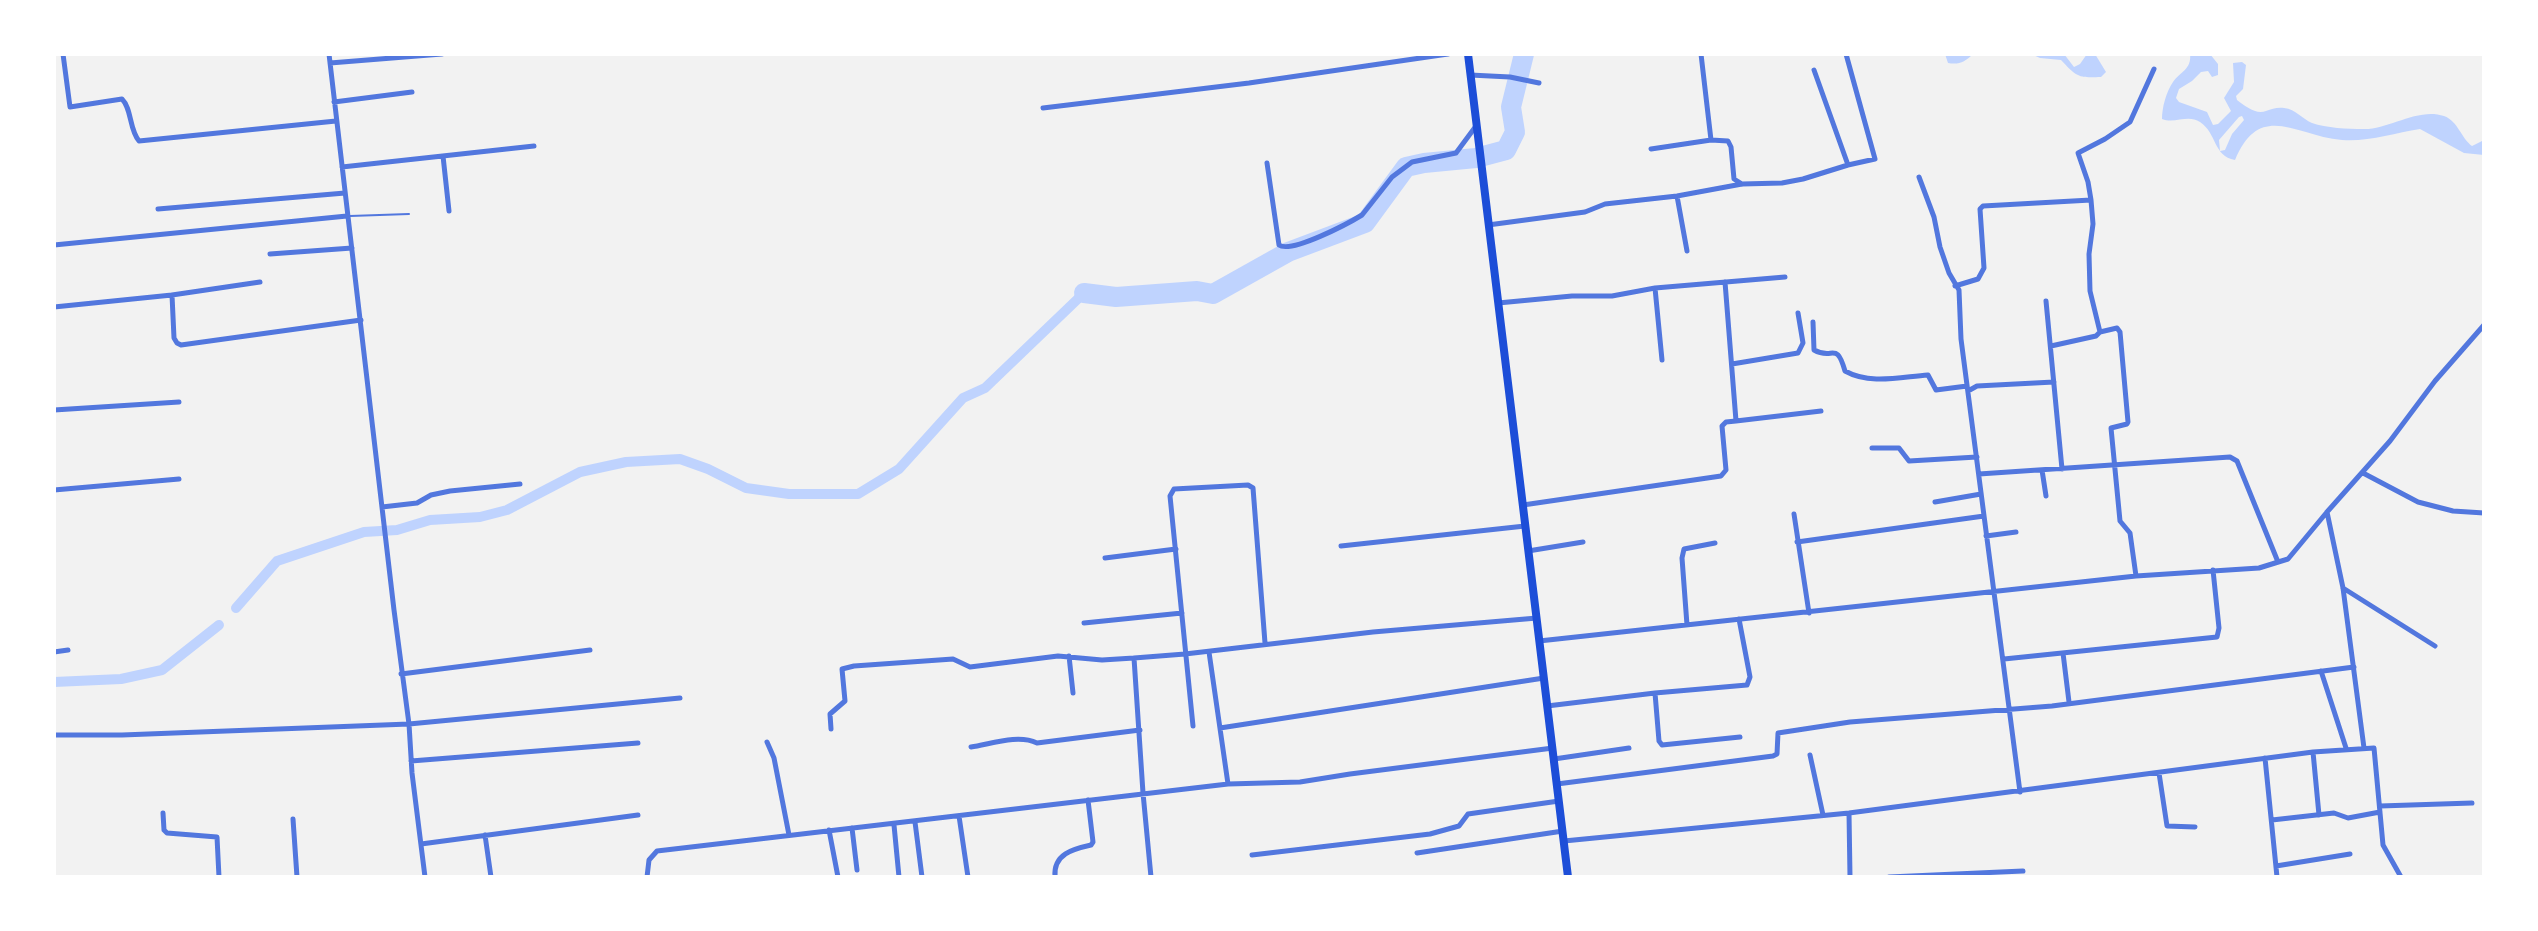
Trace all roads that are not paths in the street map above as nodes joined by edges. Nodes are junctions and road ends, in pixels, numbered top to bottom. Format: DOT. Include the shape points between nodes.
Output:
graph roads {
  1 [pos="63,54"];
  2 [pos="329,54"];
  3 [pos="442,54"];
  4 [pos="1448,54"];
  5 [pos="1468,54"];
  6 [pos="1701,54"];
  7 [pos="1846,54"];
  8 [pos="330,63"];
  9 [pos="2154,69"];
  10 [pos="1814,70"];
  11 [pos="1470,75"];
  12 [pos="1539,83"];
  13 [pos="412,92"];
  14 [pos="334,102"];
  15 [pos="1044,108"];
  16 [pos="336,121"];
  17 [pos="1476,126"];
  18 [pos="1711,140"];
  19 [pos="534,146"];
  20 [pos="1651,149"];
  21 [pos="443,156"];
  22 [pos="1267,163"];
  23 [pos="1848,165"];
  24 [pos="342,167"];
  25 [pos="1919,177"];
  26 [pos="1742,184"];
  27 [pos="345,193"];
  28 [pos="1677,196"];
  29 [pos="2091,200"];
  30 [pos="158,209"];
  31 [pos="449,211"];
  32 [pos="409,214"];
  33 [pos="347,216"];
  34 [pos="1488,225"];
  35 [pos="54,245"];
  36 [pos="352,248"];
  37 [pos="1688,251"];
  38 [pos="270,254"];
  39 [pos="1785,277"];
  40 [pos="260,282"];
  41 [pos="1725,282"];
  42 [pos="1655,288"];
  43 [pos="1957,288"];
  44 [pos="172,295"];
  45 [pos="2046,301"];
  46 [pos="1498,303"];
  47 [pos="54,307"];
  48 [pos="1798,313"];
  49 [pos="361,320"];
  50 [pos="1814,322"];
  51 [pos="2484,325"];
  52 [pos="2100,332"];
  53 [pos="2050,346"];
  54 [pos="1662,360"];
  55 [pos="1732,364"];
  56 [pos="2054,382"];
  57 [pos="1967,388"];
  58 [pos="180,402"];
  59 [pos="54,410"];
  60 [pos="1821,411"];
  61 [pos="1736,421"];
  62 [pos="1872,448"];
  63 [pos="1977,457"];
  64 [pos="2115,466"];
  65 [pos="2062,469"];
  66 [pos="2042,470"];
  67 [pos="2363,472"];
  68 [pos="1979,474"];
  69 [pos="179,479"];
  70 [pos="520,484"];
  71 [pos="54,490"];
  72 [pos="1981,494"];
  73 [pos="2046,496"];
  74 [pos="1935,502"];
  75 [pos="1522,505"];
  76 [pos="382,510"];
  77 [pos="2327,512"];
  78 [pos="2484,513"];
  79 [pos="1794,514"];
  80 [pos="1984,516"];
  81 [pos="1525,526"];
  82 [pos="2016,532"];
  83 [pos="1986,536"];
  84 [pos="1583,542"];
  85 [pos="1797,542"];
  86 [pos="1715,543"];
  87 [pos="1341,546"];
  88 [pos="1176,549"];
  89 [pos="1528,551"];
  90 [pos="1105,558"];
  91 [pos="2278,562"];
  92 [pos="2213,570"];
  93 [pos="2136,576"];
  94 [pos="2343,588"];
  95 [pos="1992,592"];
  96 [pos="1182,613"];
  97 [pos="1809,613"];
  98 [pos="1537,618"];
  99 [pos="1741,618"];
  100 [pos="1084,623"];
  101 [pos="1687,625"];
  102 [pos="1539,641"];
  103 [pos="1265,643"];
  104 [pos="2435,646"];
  105 [pos="68,650"];
  106 [pos="590,650"];
  107 [pos="54,652"];
  108 [pos="1209,652"];
  109 [pos="2063,653"];
  110 [pos="1185,654"];
  111 [pos="1069,656"];
  112 [pos="1134,658"];
  113 [pos="2004,659"];
  114 [pos="2354,667"];
  115 [pos="2321,671"];
  116 [pos="401,674"];
  117 [pos="1544,678"];
  118 [pos="1073,693"];
  119 [pos="1655,693"];
  120 [pos="680,698"];
  121 [pos="2068,702"];
  122 [pos="1547,706"];
  123 [pos="2010,709"];
  124 [pos="409,724"];
  125 [pos="1193,726"];
  126 [pos="1220,728"];
  127 [pos="831,729"];
  128 [pos="1140,730"];
  129 [pos="54,735"];
  130 [pos="1740,737"];
  131 [pos="767,742"];
  132 [pos="638,743"];
  133 [pos="971,747"];
  134 [pos="1552,748"];
  135 [pos="1629,748"];
  136 [pos="2346,748"];
  137 [pos="2364,748"];
  138 [pos="2313,752"];
  139 [pos="1810,755"];
  140 [pos="2265,758"];
  141 [pos="1554,759"];
  142 [pos="411,761"];
  143 [pos="2159,773"];
  144 [pos="1228,784"];
  145 [pos="1557,784"];
  146 [pos="2020,792"];
  147 [pos="1143,793"];
  148 [pos="1088,800"];
  149 [pos="1559,801"];
  150 [pos="2472,803"];
  151 [pos="2380,809"];
  152 [pos="163,813"];
  153 [pos="1850,813"];
  154 [pos="638,815"];
  155 [pos="1823,815"];
  156 [pos="2319,815"];
  157 [pos="959,816"];
  158 [pos="293,819"];
  159 [pos="2272,820"];
  160 [pos="915,822"];
  161 [pos="894,825"];
  162 [pos="2194,827"];
  163 [pos="852,828"];
  164 [pos="829,830"];
  165 [pos="1563,831"];
  166 [pos="485,835"];
  167 [pos="789,835"];
  168 [pos="1564,841"];
  169 [pos="421,844"];
  170 [pos="1417,853"];
  171 [pos="2350,854"];
  172 [pos="1252,855"];
  173 [pos="2276,866"];
  174 [pos="857,870"];
  175 [pos="2023,871"];
  176 [pos="219,877"];
  177 [pos="297,877"];
  178 [pos="425,877"];
  179 [pos="491,877"];
  180 [pos="647,877"];
  181 [pos="838,877"];
  182 [pos="899,877"];
  183 [pos="922,877"];
  184 [pos="968,877"];
  185 [pos="1055,877"];
  186 [pos="1151,877"];
  187 [pos="1568,877"];
  188 [pos="1850,877"];
  189 [pos="1889,877"];
  190 [pos="2277,877"];
  191 [pos="2401,877"];
  1 -- 16 [label="street" via="70,107 122,99 139,141"];
  2 -- 8 [label="street"];
  3 -- 8 [label="street"];
  4 -- 15 [label="street"];
  5 -- 11 [label="main road"];
  6 -- 18 [label="street"];
  7 -- 23 [label="street" via="1875,159"];
  8 -- 14 [label="street"];
  9 -- 29 [label="street" via="2130,122 2078,153"];
  10 -- 23 [label="street"];
  11 -- 12 [label="street"];
  11 -- 17 [label="main road"];
  13 -- 14 [label="street"];
  14 -- 16 [label="street"];
  16 -- 24 [label="street"];
  17 -- 22 [label="street" via="1456,153 1416,160 1399,171 1354,220 1286,248 1280,245 1273,216"];
  17 -- 34 [label="main road"];
  18 -- 20 [label="street"];
  18 -- 26 [label="street" via="1728,141 1734,179"];
  19 -- 21 [label="street"];
  21 -- 24 [label="street"];
  21 -- 31 [label="street"];
  23 -- 26 [label="street" via="1782,183"];
  24 -- 27 [label="street"];
  25 -- 43 [label="street"];
  26 -- 28 [label="street"];
  27 -- 30 [label="street"];
  27 -- 33 [label="street"];
  28 -- 34 [label="street" via="1629,200 1585,212"];
  28 -- 37 [label="street"];
  29 -- 43 [label="street" via="1983,206 1980,209 1984,268 1978,279"];
  29 -- 52 [label="street" via="2090,291"];
  32 -- 33 [label="lane"];
  33 -- 35 [label="street"];
  33 -- 36 [label="street"];
  34 -- 46 [label="main road"];
  36 -- 38 [label="street"];
  36 -- 49 [label="street"];
  39 -- 41 [label="street"];
  40 -- 44 [label="street"];
  41 -- 42 [label="street"];
  41 -- 55 [label="street"];
  42 -- 46 [label="street" via="1612,296"];
  42 -- 54 [label="street"];
  43 -- 57 [label="street"];
  44 -- 47 [label="street"];
  44 -- 49 [label="street" via="174,338 181,345"];
  45 -- 53 [label="street"];
  46 -- 75 [label="main road"];
  48 -- 55 [label="street" via="1803,343 1798,353"];
  49 -- 76 [label="street"];
  50 -- 57 [label="street" via="1814,350 1837,353 1845,371 1855,377 1870,380 1928,375 1936,390"];
  51 -- 67 [label="street"];
  52 -- 53 [label="street"];
  52 -- 64 [label="street" via="2117,328 2121,332 2128,422 2111,428"];
  53 -- 56 [label="street"];
  55 -- 61 [label="street"];
  56 -- 57 [label="street"];
  56 -- 65 [label="street"];
  57 -- 63 [label="street"];
  58 -- 59 [label="street"];
  60 -- 61 [label="street"];
  61 -- 75 [label="street" via="1722,426 1726,470 1721,476"];
  62 -- 63 [label="street" via="1899,448 1909,461"];
  63 -- 68 [label="street"];
  64 -- 65 [label="street"];
  64 -- 91 [label="street" via="2214,457 2237,461"];
  64 -- 93 [label="street" via="2120,521 2130,533"];
  65 -- 66 [label="street"];
  66 -- 68 [label="street"];
  66 -- 73 [label="street"];
  67 -- 77 [label="street"];
  67 -- 78 [label="street" via="2418,502 2453,511"];
  68 -- 72 [label="street"];
  69 -- 71 [label="street"];
  70 -- 76 [label="street" via="450,490 417,503"];
  72 -- 74 [label="street"];
  72 -- 80 [label="street"];
  75 -- 81 [label="main road"];
  76 -- 116 [label="street"];
  77 -- 91 [label="street" via="2288,559"];
  77 -- 94 [label="street"];
  79 -- 85 [label="street"];
  80 -- 83 [label="street"];
  80 -- 85 [label="street"];
  81 -- 87 [label="street"];
  81 -- 89 [label="main road"];
  82 -- 83 [label="street"];
  83 -- 95 [label="street"];
  84 -- 89 [label="street"];
  85 -- 97 [label="street"];
  86 -- 101 [label="street" via="1684,549"];
  88 -- 90 [label="street"];
  88 -- 96 [label="street"];
  88 -- 103 [label="street" via="1170,496 1174,489 1248,485 1252,488"];
  89 -- 98 [label="main road"];
  91 -- 92 [label="street" via="2259,568"];
  92 -- 93 [label="street"];
  92 -- 109 [label="street" via="2217,637"];
  93 -- 95 [label="street"];
  94 -- 104 [label="street"];
  94 -- 114 [label="street"];
  95 -- 97 [label="street"];
  95 -- 113 [label="street"];
  96 -- 100 [label="street"];
  96 -- 110 [label="street"];
  97 -- 99 [label="street"];
  98 -- 102 [label="main road"];
  98 -- 103 [label="street"];
  99 -- 101 [label="street"];
  99 -- 119 [label="street" via="1750,677 1747,685"];
  101 -- 102 [label="street"];
  102 -- 117 [label="main road"];
  103 -- 108 [label="street"];
  105 -- 107 [label="street"];
  106 -- 116 [label="street"];
  108 -- 110 [label="street"];
  108 -- 126 [label="street"];
  109 -- 113 [label="street"];
  109 -- 121 [label="street"];
  110 -- 112 [label="street"];
  110 -- 125 [label="street"];
  111 -- 112 [label="street"];
  111 -- 118 [label="street"];
  111 -- 127 [label="street" via="970,667 953,660 845,668 841,672 844,701 830,714"];
  112 -- 128 [label="street"];
  113 -- 123 [label="street"];
  114 -- 115 [label="street"];
  114 -- 137 [label="street"];
  115 -- 121 [label="street"];
  115 -- 136 [label="street"];
  116 -- 124 [label="street"];
  117 -- 122 [label="main road"];
  117 -- 126 [label="street"];
  119 -- 122 [label="street"];
  119 -- 130 [label="street" via="1662,745"];
  120 -- 124 [label="street"];
  121 -- 123 [label="street"];
  122 -- 134 [label="main road"];
  123 -- 145 [label="street" via="1788,731 1777,734 1778,754 1773,756"];
  123 -- 146 [label="street"];
  124 -- 129 [label="street"];
  124 -- 142 [label="street"];
  126 -- 144 [label="street"];
  128 -- 133 [label="street" via="1037,743 1029,739 1010,740"];
  128 -- 147 [label="street"];
  131 -- 167 [label="street" via="774,758"];
  132 -- 142 [label="street"];
  134 -- 141 [label="main road"];
  134 -- 144 [label="street" via="1300,782"];
  135 -- 141 [label="street"];
  136 -- 137 [label="street"];
  136 -- 138 [label="street"];
  137 -- 151 [label="street" via="2374,748"];
  138 -- 140 [label="street"];
  138 -- 156 [label="street"];
  139 -- 155 [label="street"];
  140 -- 143 [label="street"];
  140 -- 159 [label="street"];
  141 -- 145 [label="main road"];
  142 -- 169 [label="street"];
  143 -- 146 [label="street"];
  143 -- 162 [label="street" via="2167,826"];
  144 -- 147 [label="street"];
  145 -- 149 [label="main road"];
  146 -- 153 [label="street"];
  147 -- 148 [label="street"];
  147 -- 186 [label="street"];
  148 -- 157 [label="street"];
  148 -- 185 [label="street" via="1093,842 1061,856"];
  149 -- 165 [label="main road"];
  149 -- 172 [label="street" via="1468,814 1459,826 1430,834"];
  150 -- 151 [label="street"];
  151 -- 156 [label="street" via="2348,818"];
  151 -- 191 [label="street" via="2384,850"];
  152 -- 176 [label="street" via="167,833 217,837"];
  153 -- 155 [label="street"];
  153 -- 188 [label="street"];
  154 -- 166 [label="street"];
  155 -- 168 [label="street"];
  156 -- 159 [label="street"];
  157 -- 160 [label="street"];
  157 -- 184 [label="street"];
  158 -- 177 [label="street"];
  159 -- 173 [label="street"];
  160 -- 161 [label="street"];
  160 -- 183 [label="street"];
  161 -- 163 [label="street"];
  161 -- 182 [label="street"];
  163 -- 164 [label="street"];
  163 -- 174 [label="street"];
  164 -- 167 [label="street"];
  164 -- 181 [label="street"];
  165 -- 168 [label="main road"];
  165 -- 170 [label="street"];
  166 -- 169 [label="street"];
  166 -- 179 [label="street"];
  167 -- 180 [label="street" via="657,852 649,860"];
  168 -- 187 [label="main road"];
  169 -- 178 [label="street"];
  171 -- 173 [label="street"];
  173 -- 190 [label="street"];
  175 -- 189 [label="street"];
}
